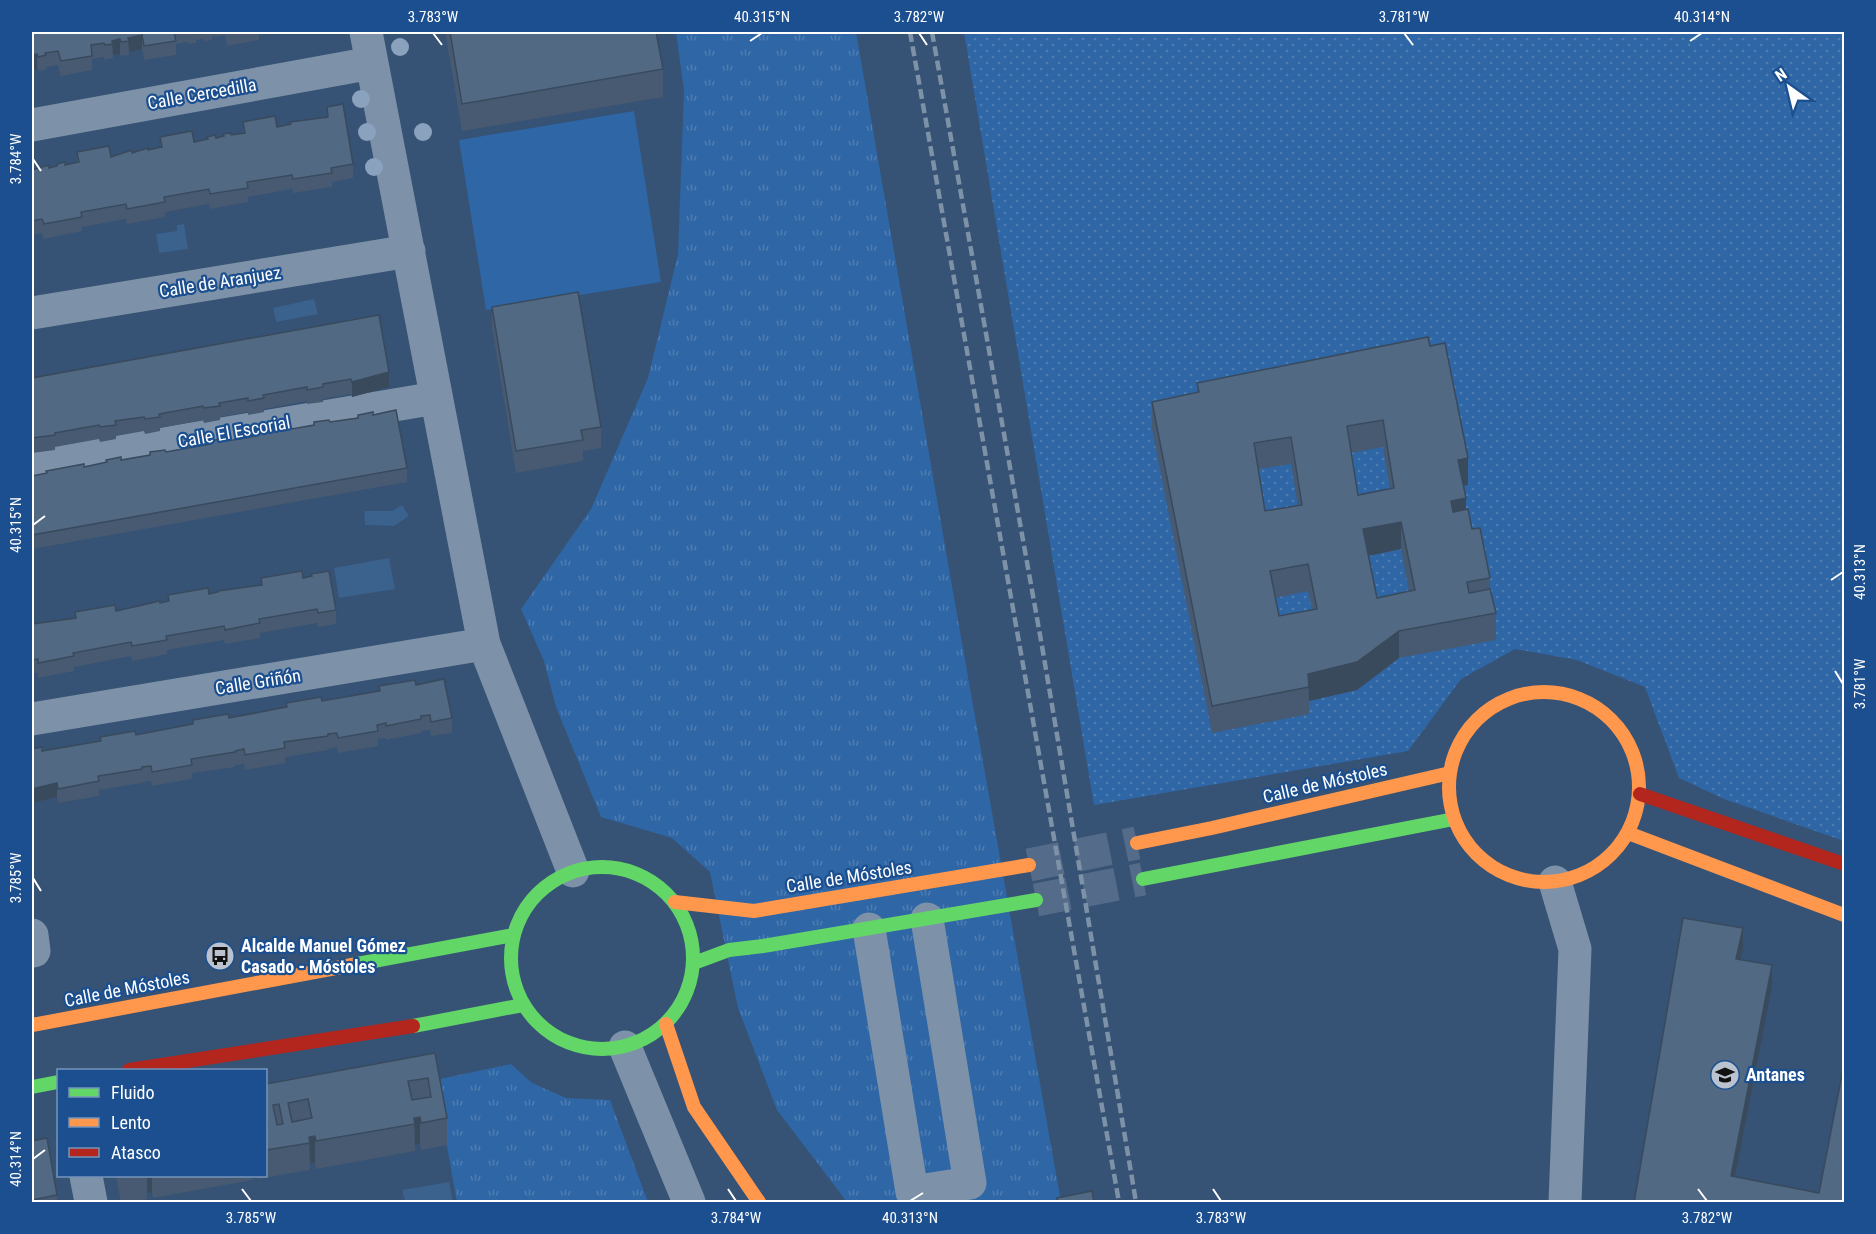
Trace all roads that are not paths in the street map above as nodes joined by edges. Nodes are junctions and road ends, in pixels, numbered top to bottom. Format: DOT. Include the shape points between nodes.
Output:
graph roads {
  1 [pos="369,47"];
  2 [pos="32,125"];
  3 [pos="409,251"];
  4 [pos="32,314"];
  5 [pos="436,398"];
  6 [pos="32,466"];
  7 [pos="484,644"];
  8 [pos="32,719"];
  9 [pos="1450,773"];
  10 [pos="1640,794"];
  11 [pos="1454,819"];
  12 [pos="1628,833"];
  13 [pos="1137,843"];
  14 [pos="1845,864"];
  15 [pos="1029,865"];
  16 [pos="573,871"];
  17 [pos="1143,879"];
  18 [pos="1555,882"];
  19 [pos="1036,900"];
  20 [pos="675,902"];
  21 [pos="1845,915"];
  22 [pos="927,919"];
  23 [pos="869,929"];
  24 [pos="513,935"];
  25 [pos="694,963"];
  26 [pos="523,1005"];
  27 [pos="666,1024"];
  28 [pos="32,1025"];
  29 [pos="625,1047"];
  30 [pos="142,1069"];
  31 [pos="57,1082"];
  32 [pos="32,1087"];
  33 [pos="86,1177"];
  34 [pos="91,1203"];
  35 [pos="689,1203"];
  36 [pos="759,1203"];
  37 [pos="1565,1203"];
  1 -- 2 [label="street, Calle Cercedilla"];
  1 -- 3 [label="street"];
  3 -- 4 [label="street, Calle de Aranjuez"];
  3 -- 5 [label="street"];
  5 -- 6 [label="street, Calle El Escorial"];
  5 -- 7 [label="street"];
  7 -- 8 [label="street, Calle Griñón"];
  7 -- 16 [label="street"];
  9 -- 10 [label="main road" via="1460,742 1480,716 1507,698 1539,691 1572,695 1601,709 1623,732 1637,762"];
  9 -- 11 [label="main road"];
  9 -- 13 [label="main road, Calle de Móstoles"];
  10 -- 12 [label="main road"];
  10 -- 14 [label="main road"];
  11 -- 17 [label="main road"];
  11 -- 18 [label="main road" via="1470,847 1493,868 1523,880"];
  12 -- 18 [label="main road" via="1610,857 1584,873"];
  12 -- 21 [label="main road"];
  15 -- 20 [label="main road, Calle de Móstoles" via="754,911"];
  16 -- 20 [label="main road" via="600,866 629,870 655,882"];
  16 -- 24 [label="main road" via="546,886 525,908"];
  18 -- 37 [label="street" via="1575,949"];
  19 -- 22 [label="main road"];
  20 -- 25 [label="main road" via="693,941"];
  22 -- 23 [label="main road"];
  22 -- 23 [label="street" via="970,1183 912,1192"];
  23 -- 25 [label="main road" via="729,950"];
  24 -- 26 [label="main road" via="510,959"];
  24 -- 28 [label="main road, Calle de Móstoles"];
  25 -- 27 [label="main road" via="681,1006"];
  26 -- 29 [label="main road" via="542,1028 567,1043 595,1050"];
  26 -- 30 [label="main road"];
  27 -- 29 [label="main road"];
  27 -- 36 [label="main road" via="694,1107"];
  29 -- 35 [label="street"];
  31 -- 32 [label="main road"];
  33 -- 34 [label="street"];
}
